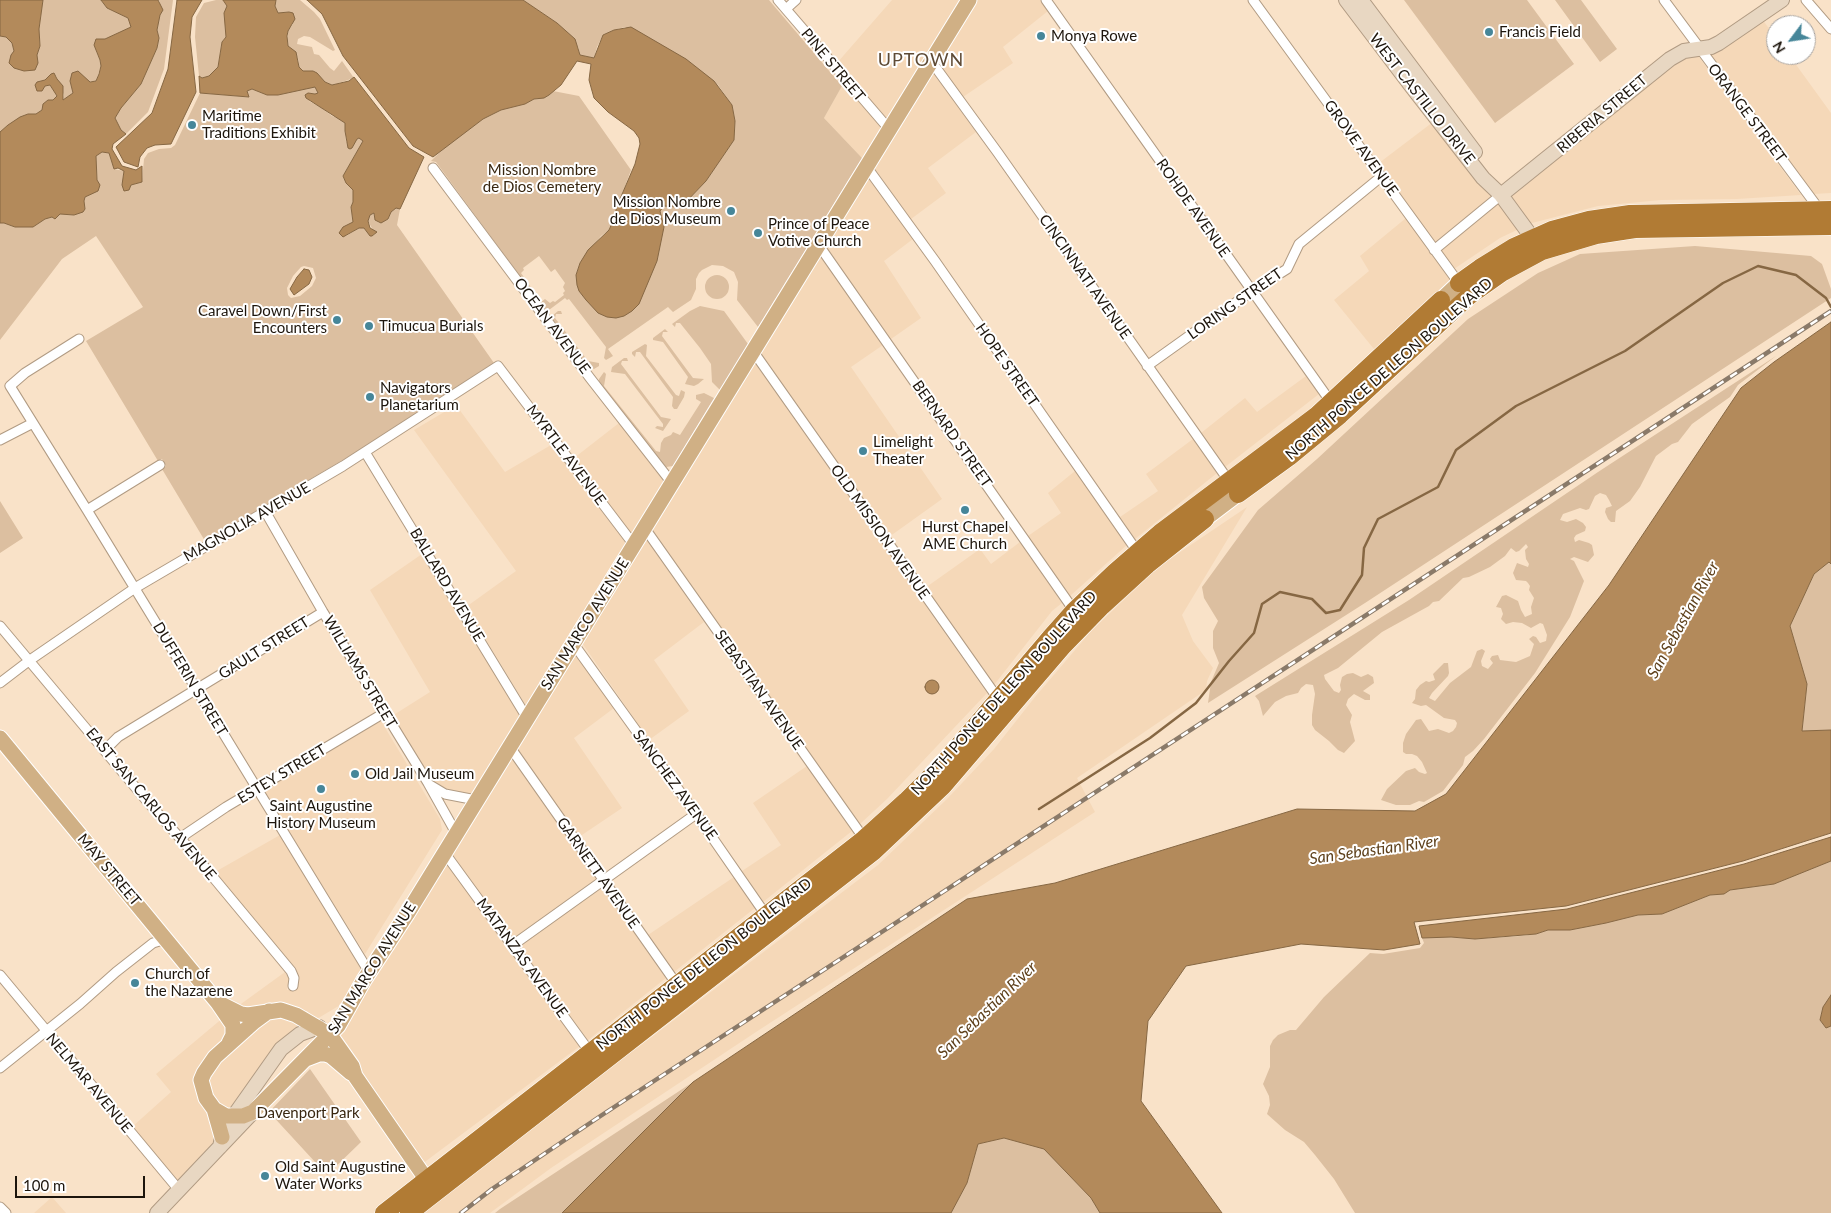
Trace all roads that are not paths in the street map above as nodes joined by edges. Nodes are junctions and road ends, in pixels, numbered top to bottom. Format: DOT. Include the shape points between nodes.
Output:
graph roads {
  1 [pos="778,0"];
  2 [pos="796,0"];
  3 [pos="1046,0"];
  4 [pos="1253,0"];
  5 [pos="1346,0"];
  6 [pos="1361,0"];
  7 [pos="1664,0"];
  8 [pos="1782,0"];
  9 [pos="1806,0"];
  10 [pos="965,2"];
  11 [pos="786,9"];
  12 [pos="1831,29"];
  13 [pos="1699,48"];
  14 [pos="931,61"];
  15 [pos="888,129"];
  16 [pos="866,166"];
  17 [pos="433,168"];
  18 [pos="1382,176"];
  19 [pos="1501,195"];
  20 [pos="1825,210"];
  21 [pos="1831,226"];
  22 [pos="818,244"];
  23 [pos="1537,245"];
  24 [pos="1434,250"];
  25 [pos="1464,290"];
  26 [pos="1252,291"];
  27 [pos="1441,300"];
  28 [pos="79,339"];
  29 [pos="753,351"];
  30 [pos="498,366"];
  31 [pos="1148,366"];
  32 [pos="1336,409"];
  33 [pos="33,423"];
  34 [pos="0,440"];
  35 [pos="366,452"];
  36 [pos="160,466"];
  37 [pos="672,483"];
  38 [pos="1234,488"];
  39 [pos="87,510"];
  40 [pos="265,511"];
  41 [pos="1205,519"];
  42 [pos="644,527"];
  43 [pos="634,545"];
  44 [pos="1142,558"];
  45 [pos="135,588"];
  46 [pos="323,612"];
  47 [pos="1079,618"];
  48 [pos="0,626"];
  49 [pos="573,643"];
  50 [pos="30,660"];
  51 [pos="0,683"];
  52 [pos="197,690"];
  53 [pos="1003,706"];
  54 [pos="384,712"];
  55 [pos="528,718"];
  56 [pos="0,738"];
  57 [pos="510,747"];
  58 [pos="105,750"];
  59 [pos="428,783"];
  60 [pos="258,789"];
  61 [pos="476,800"];
  62 [pos="696,814"];
  63 [pos="456,833"];
  64 [pos="180,838"];
  65 [pos="869,845"];
  66 [pos="444,852"];
  67 [pos="603,879"];
  68 [pos="771,922"];
  69 [pos="160,941"];
  70 [pos="513,945"];
  71 [pos="369,972"];
  72 [pos="0,975"];
  73 [pos="293,986"];
  74 [pos="682,992"];
  75 [pos="218,1003"];
  76 [pos="269,1011"];
  77 [pos="316,1029"];
  78 [pos="45,1030"];
  79 [pos="229,1043"];
  80 [pos="595,1059"];
  81 [pos="303,1060"];
  82 [pos="0,1068"];
  83 [pos="355,1076"];
  84 [pos="214,1109"];
  85 [pos="253,1112"];
  86 [pos="233,1117"];
  87 [pos="221,1142"];
  88 [pos="431,1185"];
  89 [pos="179,1190"];
  90 [pos="0,1207"];
  91 [pos="6,1213"];
  92 [pos="157,1213"];
  93 [pos="384,1213"];
  94 [pos="409,1213"];
  1 -- 11 [label="street, PINE STREET"];
  2 -- 11 [label="street"];
  3 -- 26 [label="street, ROHDE AVENUE"];
  4 -- 18 [label="street, GROVE AVENUE"];
  5 -- 19 [label="main road, WEST CASTILLO DRIVE" via="1483,178"];
  6 -- 19 [label="main road, WEST CASTILLO DRIVE" via="1490,174"];
  7 -- 13 [label="street, ORANGE STREET"];
  8 -- 13 [label="main road, RIBERIA STREET" via="1719,43"];
  9 -- 12 [label="street"];
  10 -- 14 [label="main road, SAN MARCO AVENUE"];
  11 -- 15 [label="street, PINE STREET"];
  13 -- 19 [label="main road, RIBERIA STREET" via="1684,51 1670,59"];
  13 -- 20 [label="street, ORANGE STREET"];
  14 -- 15 [label="main road, SAN MARCO AVENUE"];
  14 -- 31 [label="street, CINCINNATI AVENUE"];
  15 -- 16 [label="main road, SAN MARCO AVENUE"];
  16 -- 22 [label="main road, SAN MARCO AVENUE"];
  16 -- 44 [label="street, HOPE STREET"];
  17 -- 37 [label="street, OCEAN AVENUE"];
  18 -- 24 [label="street, GROVE AVENUE"];
  18 -- 26 [label="street, LORING STREET" via="1299,244 1287,269"];
  19 -- 23 [label="main road, WEST CASTILLO DRIVE"];
  19 -- 24 [label="street, RIBERIA STREET"];
  20 -- 21 [label="street, ORANGE STREET"];
  20 -- 23 [label="highway, NORTH PONCE DE LEON BOULEVARD" via="1630,214 1552,230"];
  21 -- 23 [label="highway, NORTH PONCE DE LEON BOULEVARD" via="1635,229"];
  22 -- 29 [label="main road, SAN MARCO AVENUE"];
  22 -- 47 [label="street, BERNARD STREET"];
  23 -- 25 [label="highway, NORTH PONCE DE LEON BOULEVARD" via="1503,272"];
  24 -- 25 [label="street, GROVE AVENUE"];
  25 -- 27 [label="main road, NORTH PONCE DE LEON BOULEVARD"];
  25 -- 32 [label="highway, NORTH PONCE DE LEON BOULEVARD"];
  26 -- 31 [label="street, LORING STREET"];
  26 -- 32 [label="street, ROHDE AVENUE"];
  27 -- 32 [label="highway, NORTH PONCE DE LEON BOULEVARD"];
  28 -- 33 [label="street, DUFFERIN STREET" via="25,372 10,386"];
  29 -- 37 [label="main road, SAN MARCO AVENUE"];
  29 -- 53 [label="street, OLD MISSION AVENUE"];
  30 -- 35 [label="street, MAGNOLIA AVENUE"];
  30 -- 43 [label="street, MYRTLE AVENUE"];
  31 -- 38 [label="street, CINCINNATI AVENUE"];
  32 -- 38 [label="highway, NORTH PONCE DE LEON BOULEVARD" via="1288,439"];
  33 -- 34 [label="street"];
  33 -- 39 [label="street, DUFFERIN STREET"];
  35 -- 40 [label="street, MAGNOLIA AVENUE"];
  35 -- 55 [label="street, BALLARD AVENUE"];
  36 -- 39 [label="street"];
  37 -- 42 [label="main road, SAN MARCO AVENUE"];
  38 -- 41 [label="main road, NORTH PONCE DE LEON BOULEVARD"];
  38 -- 44 [label="highway, NORTH PONCE DE LEON BOULEVARD"];
  39 -- 45 [label="street, DUFFERIN STREET"];
  40 -- 45 [label="street, MAGNOLIA AVENUE"];
  40 -- 46 [label="street, WILLIAMS STREET"];
  41 -- 44 [label="highway, NORTH PONCE DE LEON BOULEVARD"];
  42 -- 43 [label="main road, SAN MARCO AVENUE"];
  42 -- 65 [label="street, SEBASTIAN AVENUE"];
  43 -- 49 [label="main road, SAN MARCO AVENUE"];
  44 -- 47 [label="highway, NORTH PONCE DE LEON BOULEVARD"];
  45 -- 50 [label="street, MAGNOLIA AVENUE"];
  45 -- 52 [label="street, DUFFERIN STREET"];
  46 -- 52 [label="street, GAULT STREET"];
  46 -- 54 [label="street, WILLIAMS STREET"];
  47 -- 53 [label="highway, NORTH PONCE DE LEON BOULEVARD"];
  48 -- 50 [label="street, EAST SAN CARLOS AVENUE"];
  49 -- 55 [label="main road, SAN MARCO AVENUE"];
  49 -- 62 [label="street, SANCHEZ AVENUE"];
  50 -- 51 [label="street, MAGNOLIA AVENUE"];
  50 -- 58 [label="street, EAST SAN CARLOS AVENUE"];
  52 -- 58 [label="street, GAULT STREET" via="118,738"];
  52 -- 60 [label="street, DUFFERIN STREET"];
  53 -- 65 [label="highway, NORTH PONCE DE LEON BOULEVARD" via="943,786"];
  54 -- 59 [label="street, WILLIAMS STREET"];
  54 -- 60 [label="street, ESTEY STREET"];
  55 -- 57 [label="main road, SAN MARCO AVENUE"];
  56 -- 69 [label="main road, MAY STREET"];
  57 -- 61 [label="main road, SAN MARCO AVENUE"];
  57 -- 67 [label="street, GARNETT AVENUE"];
  58 -- 64 [label="street, EAST SAN CARLOS AVENUE"];
  59 -- 61 [label="street" via="445,794"];
  59 -- 63 [label="street, WILLIAMS STREET"];
  60 -- 64 [label="street, ESTEY STREET"];
  60 -- 71 [label="street, DUFFERIN STREET"];
  61 -- 63 [label="main road, SAN MARCO AVENUE"];
  62 -- 67 [label="street"];
  62 -- 68 [label="street, SANCHEZ AVENUE"];
  63 -- 66 [label="main road, SAN MARCO AVENUE"];
  64 -- 73 [label="street, EAST SAN CARLOS AVENUE" via="291,971"];
  65 -- 68 [label="highway, NORTH PONCE DE LEON BOULEVARD"];
  66 -- 70 [label="street, MATANZAS AVENUE"];
  66 -- 71 [label="main road, SAN MARCO AVENUE"];
  67 -- 70 [label="street"];
  67 -- 74 [label="street, GARNETT AVENUE"];
  68 -- 74 [label="highway, NORTH PONCE DE LEON BOULEVARD"];
  69 -- 75 [label="main road, MAY STREET"];
  69 -- 78 [label="street"];
  70 -- 80 [label="street, MATANZAS AVENUE"];
  71 -- 77 [label="main road, SAN MARCO AVENUE" via="338,1026"];
  72 -- 78 [label="street, NELMAR AVENUE"];
  74 -- 80 [label="highway, NORTH PONCE DE LEON BOULEVARD"];
  75 -- 76 [label="main road, MAY STREET" via="241,1014"];
  75 -- 79 [label="main road, MAY STREET" via="233,1025"];
  76 -- 77 [label="main road, MAY STREET" via="290,1013"];
  76 -- 79 [label="main road"];
  77 -- 81 [label="main road"];
  77 -- 83 [label="main road" via="352,1066"];
  77 -- 86 [label="main road" via="300,1034 281,1049"];
  78 -- 82 [label="street"];
  78 -- 89 [label="street, NELMAR AVENUE"];
  79 -- 84 [label="main road" via="208,1064 201,1080 206,1098"];
  80 -- 88 [label="highway, NORTH PONCE DE LEON BOULEVARD"];
  81 -- 83 [label="main road" via="325,1054"];
  81 -- 85 [label="main road"];
  83 -- 88 [label="main road"];
  84 -- 86 [label="main road"];
  84 -- 87 [label="main road"];
  85 -- 86 [label="main road"];
  85 -- 87 [label="main road"];
  86 -- 87 [label="main road"];
  87 -- 89 [label="main road"];
  88 -- 93 [label="highway, NORTH PONCE DE LEON BOULEVARD"];
  88 -- 94 [label="highway, NORTH PONCE DE LEON BOULEVARD"];
  89 -- 92 [label="main road"];
  90 -- 91 [label="street"];
}
